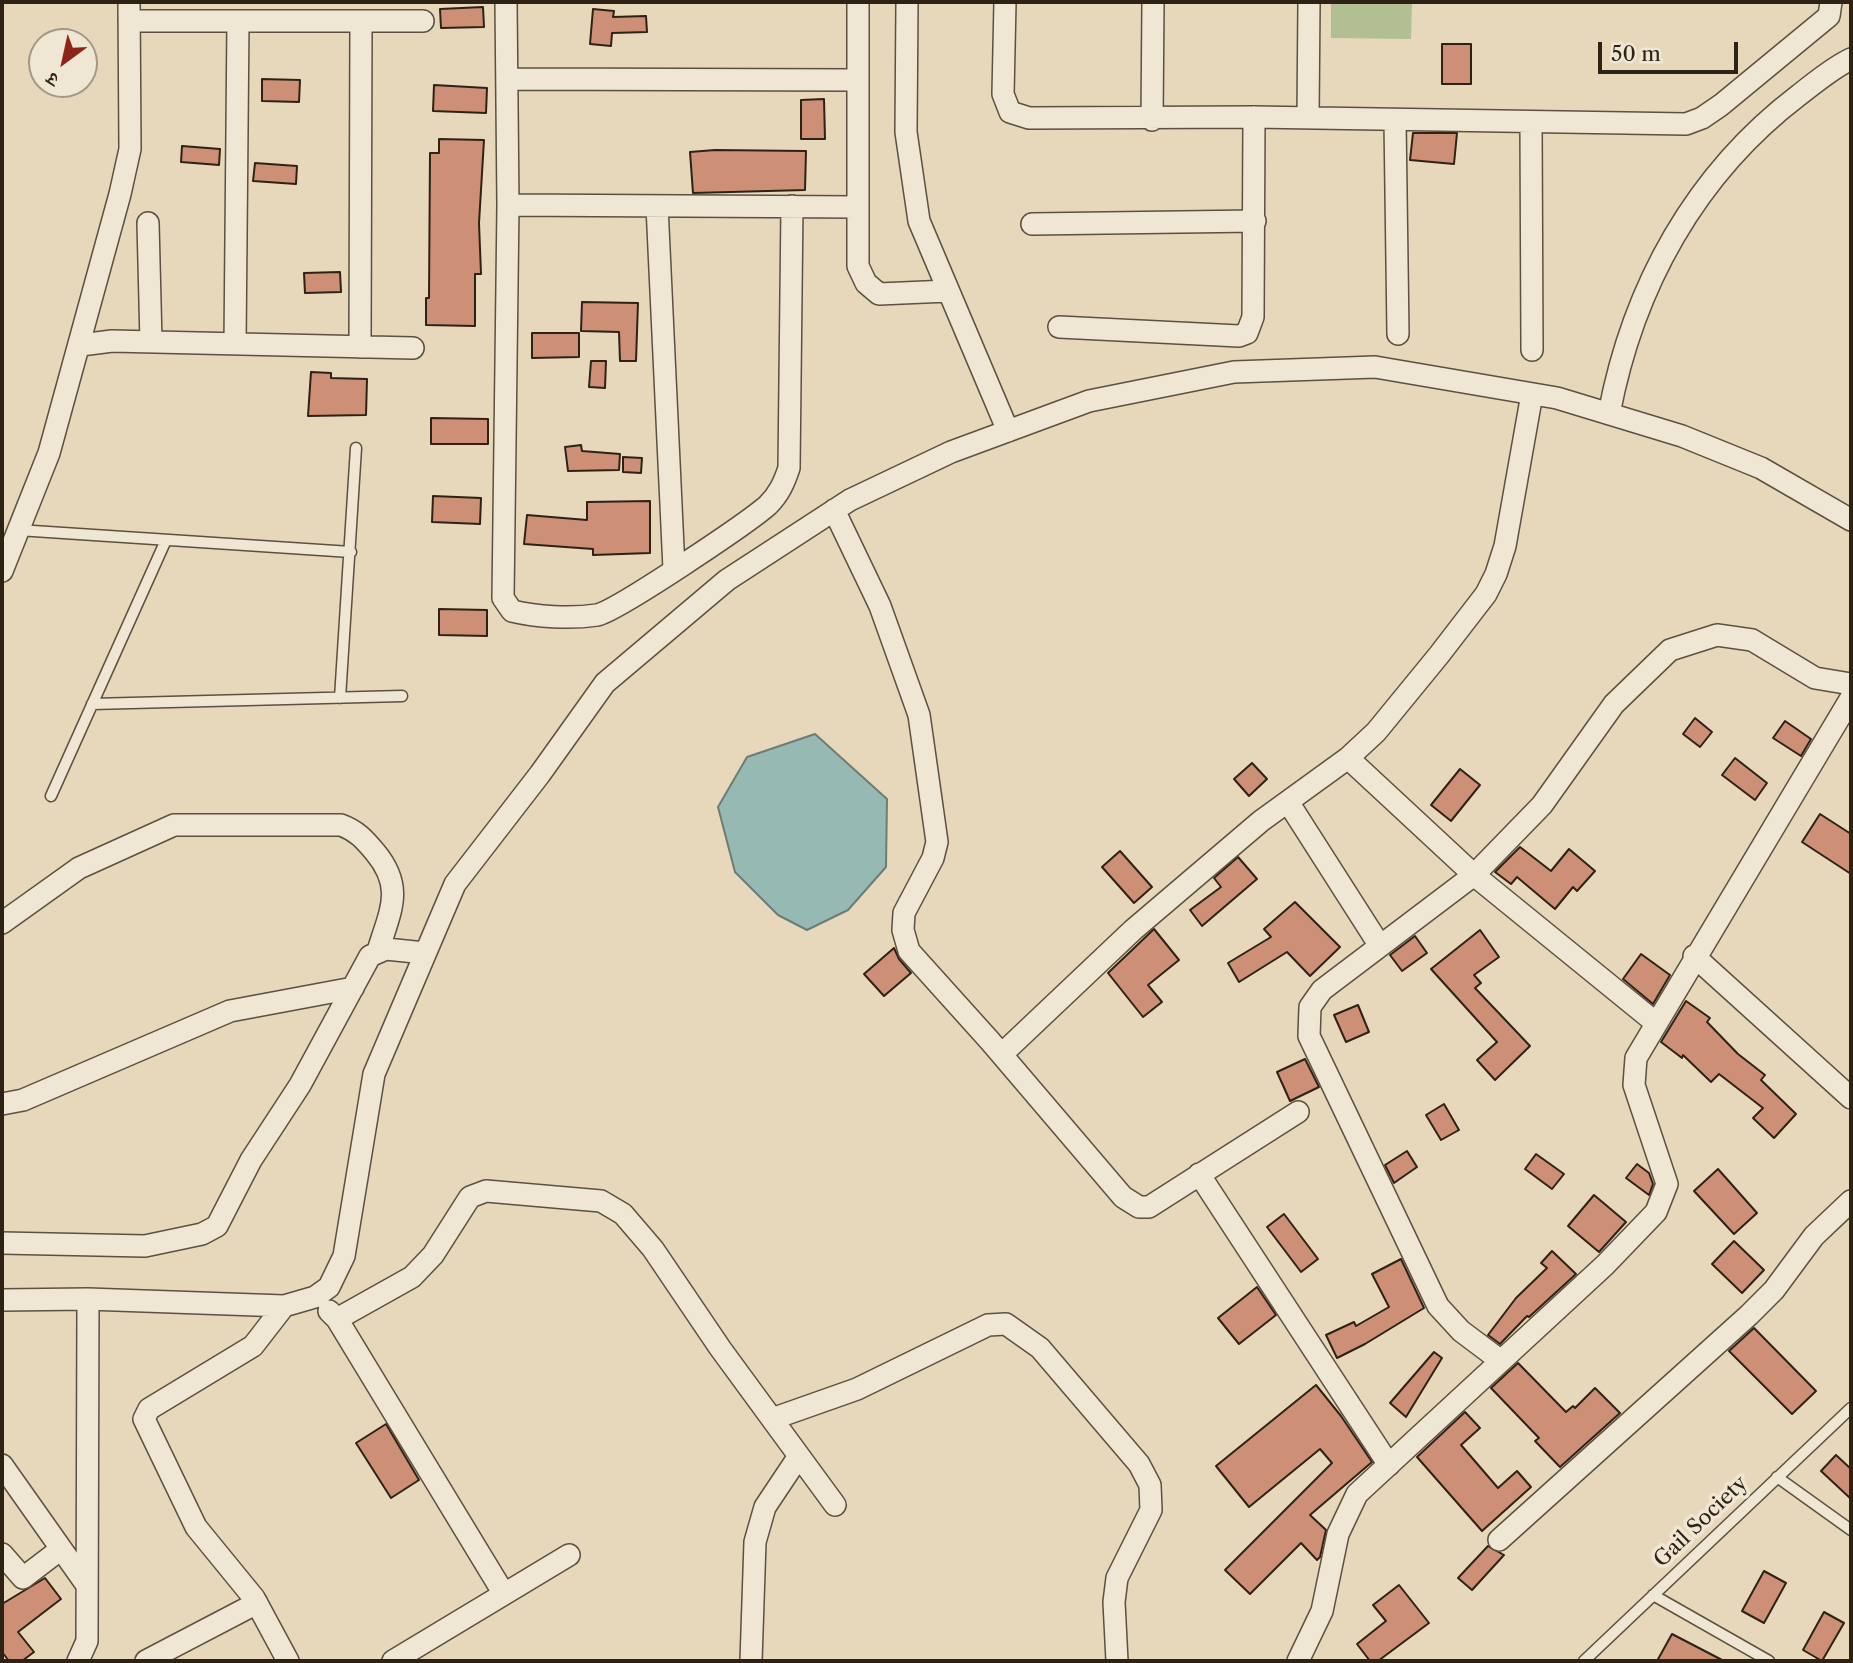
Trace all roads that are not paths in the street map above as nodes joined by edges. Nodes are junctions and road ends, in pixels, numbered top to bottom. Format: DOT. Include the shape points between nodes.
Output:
graph roads {
  1 [pos="506,2"];
  2 [pos="859,2"];
  3 [pos="906,2"];
  4 [pos="1005,2"];
  5 [pos="1153,2"];
  6 [pos="1308,2"];
  7 [pos="1831,2"];
  8 [pos="129,11"];
  9 [pos="423,20"];
  10 [pos="361,21"];
  11 [pos="238,22"];
  12 [pos="1851,58"];
  13 [pos="507,79"];
  14 [pos="857,80"];
  15 [pos="1254,117"];
  16 [pos="1308,117"];
  17 [pos="1153,120"];
  18 [pos="1395,120"];
  19 [pos="1531,123"];
  20 [pos="508,205"];
  21 [pos="657,206"];
  22 [pos="792,206"];
  23 [pos="858,207"];
  24 [pos="1255,221"];
  25 [pos="148,223"];
  26 [pos="1032,224"];
  27 [pos="948,290"];
  28 [pos="1059,327"];
  29 [pos="1398,334"];
  30 [pos="150,342"];
  31 [pos="235,344"];
  32 [pos="81,345"];
  33 [pos="360,346"];
  34 [pos="412,348"];
  35 [pos="1532,350"];
  36 [pos="1532,394"];
  37 [pos="1609,414"];
  38 [pos="1008,431"];
  39 [pos="356,448"];
  40 [pos="834,510"];
  41 [pos="1851,520"];
  42 [pos="18,530"];
  43 [pos="166,540"];
  44 [pos="351,552"];
  45 [pos="674,569"];
  46 [pos="2,571"];
  47 [pos="1851,684"];
  48 [pos="402,696"];
  49 [pos="340,698"];
  50 [pos="1851,698"];
  51 [pos="93,704"];
  52 [pos="1348,758"];
  53 [pos="51,796"];
  54 [pos="1288,802"];
  55 [pos="1474,875"];
  56 [pos="2,923"];
  57 [pos="1380,946"];
  58 [pos="378,951"];
  59 [pos="425,953"];
  60 [pos="1695,956"];
  61 [pos="353,988"];
  62 [pos="1656,1023"];
  63 [pos="1002,1054"];
  64 [pos="1851,1098"];
  65 [pos="2,1104"];
  66 [pos="1298,1112"];
  67 [pos="1199,1174"];
  68 [pos="1851,1201"];
  69 [pos="2,1243"];
  70 [pos="315,1297"];
  71 [pos="88,1299"];
  72 [pos="2,1300"];
  73 [pos="284,1306"];
  74 [pos="337,1320"];
  75 [pos="1501,1361"];
  76 [pos="1851,1408"];
  77 [pos="772,1419"];
  78 [pos="799,1456"];
  79 [pos="2,1465"];
  80 [pos="1389,1465"];
  81 [pos="1777,1476"];
  82 [pos="835,1505"];
  83 [pos="1851,1530"];
  84 [pos="1499,1540"];
  85 [pos="61,1549"];
  86 [pos="2,1554"];
  87 [pos="569,1555"];
  88 [pos="86,1584"];
  89 [pos="505,1594"];
  90 [pos="1653,1595"];
  91 [pos="257,1603"];
  92 [pos="78,1661"];
  93 [pos="146,1661"];
  94 [pos="288,1661"];
  95 [pos="393,1661"];
  96 [pos="751,1661"];
  97 [pos="1117,1661"];
  98 [pos="1298,1661"];
  99 [pos="1584,1661"];
  100 [pos="1769,1661"];
  1 -- 13 [label="street"];
  2 -- 14 [label="street"];
  3 -- 27 [label="street" via="906,132 919,221"];
  4 -- 17 [label="street" via="1003,94 1010,112 1029,118"];
  5 -- 17 [label="street"];
  6 -- 16 [label="street"];
  7 -- 19 [label="street" via="1829,16 1702,118 1686,124"];
  8 -- 11 [label="street"];
  8 -- 32 [label="street" via="130,149"];
  9 -- 10 [label="street"];
  10 -- 11 [label="street"];
  10 -- 33 [label="street"];
  11 -- 31 [label="street"];
  12 -- 37 [label="street" via="1759,125 1716,172 1676,232 1637,314 1618,368"];
  13 -- 14 [label="street"];
  13 -- 20 [label="street"];
  14 -- 23 [label="street"];
  15 -- 16 [label="street"];
  15 -- 17 [label="street"];
  15 -- 24 [label="street"];
  16 -- 18 [label="street"];
  18 -- 19 [label="street"];
  18 -- 29 [label="street"];
  19 -- 35 [label="street"];
  20 -- 21 [label="street"];
  20 -- 45 [label="street" via="503,598 512,611 534,616 599,615"];
  21 -- 22 [label="street"];
  21 -- 45 [label="street"];
  22 -- 23 [label="street"];
  22 -- 45 [label="street" via="789,468 781,490 767,506"];
  23 -- 27 [label="street" via="858,266 866,284 879,293"];
  24 -- 26 [label="street"];
  24 -- 28 [label="street" via="1253,317 1247,333"];
  25 -- 30 [label="street"];
  27 -- 38 [label="street"];
  30 -- 31 [label="street"];
  30 -- 32 [label="street"];
  31 -- 33 [label="street"];
  32 -- 42 [label="street" via="49,453"];
  33 -- 34 [label="street"];
  36 -- 37 [label="street"];
  36 -- 38 [label="street" via="1375,367 1234,372 1089,401"];
  36 -- 52 [label="street" via="1505,546 1486,594 1376,732"];
  37 -- 41 [label="street" via="1682,436 1762,468"];
  38 -- 40 [label="street" via="951,452"];
  39 -- 44 [label="lane"];
  40 -- 59 [label="street" via="727,580 604,683 455,884"];
  40 -- 63 [label="street" via="880,606 919,715 937,842 904,913 909,951"];
  42 -- 43 [label="lane"];
  42 -- 46 [label="street"];
  43 -- 44 [label="lane"];
  43 -- 51 [label="lane"];
  44 -- 49 [label="lane"];
  47 -- 55 [label="street" via="1815,678 1752,640 1717,635 1670,650 1614,704 1542,805"];
  48 -- 49 [label="lane"];
  49 -- 51 [label="lane"];
  50 -- 60 [label="street"];
  51 -- 53 [label="lane"];
  52 -- 54 [label="street"];
  52 -- 55 [label="street"];
  54 -- 57 [label="street"];
  54 -- 63 [label="street" via="1133,930"];
  55 -- 57 [label="street"];
  55 -- 62 [label="street"];
  56 -- 58 [label="street" via="79,868 174,825 341,825 358,832 390,873 394,900"];
  57 -- 75 [label="street" via="1322,990 1310,1007 1309,1036 1438,1307"];
  58 -- 59 [label="street"];
  58 -- 61 [label="street" via="370,956"];
  59 -- 70 [label="street" via="373,1074 344,1256 329,1287"];
  60 -- 62 [label="street"];
  60 -- 64 [label="street"];
  61 -- 65 [label="street" via="230,1011 23,1100"];
  61 -- 69 [label="street" via="300,1085 250,1160 217,1226 202,1234 145,1246"];
  62 -- 75 [label="street" via="1636,1058 1634,1085 1667,1184 1656,1212"];
  63 -- 67 [label="street" via="1124,1198 1149,1207"];
  66 -- 67 [label="street"];
  67 -- 80 [label="street"];
  68 -- 84 [label="street" via="1814,1236 1749,1315"];
  70 -- 73 [label="street"];
  70 -- 74 [label="street"];
  71 -- 72 [label="street"];
  71 -- 73 [label="street"];
  71 -- 88 [label="street"];
  73 -- 91 [label="street" via="253,1346 144,1414 196,1527"];
  74 -- 77 [label="street" via="412,1277 433,1255 470,1197 486,1191 601,1201 623,1214 653,1249"];
  74 -- 89 [label="street"];
  75 -- 80 [label="street"];
  76 -- 81 [label="lane, Gail Society"];
  77 -- 78 [label="street"];
  77 -- 97 [label="street" via="857,1388 988,1325 1006,1324 1021,1332 1071,1382 1139,1464 1150,1485 1151,1510 1116,1578"];
  78 -- 82 [label="street"];
  78 -- 96 [label="street" via="758,1523"];
  79 -- 85 [label="street"];
  80 -- 98 [label="street" via="1357,1494 1338,1534 1322,1611"];
  81 -- 83 [label="lane, Gail Society"];
  81 -- 90 [label="lane, Gail Society"];
  85 -- 86 [label="street" via="23,1577"];
  85 -- 88 [label="street"];
  87 -- 89 [label="street"];
  88 -- 92 [label="street" via="87,1642"];
  89 -- 95 [label="street"];
  90 -- 99 [label="lane, Gail Society"];
  90 -- 100 [label="lane, Gail Society"];
  91 -- 93 [label="street"];
  91 -- 94 [label="street"];
}
